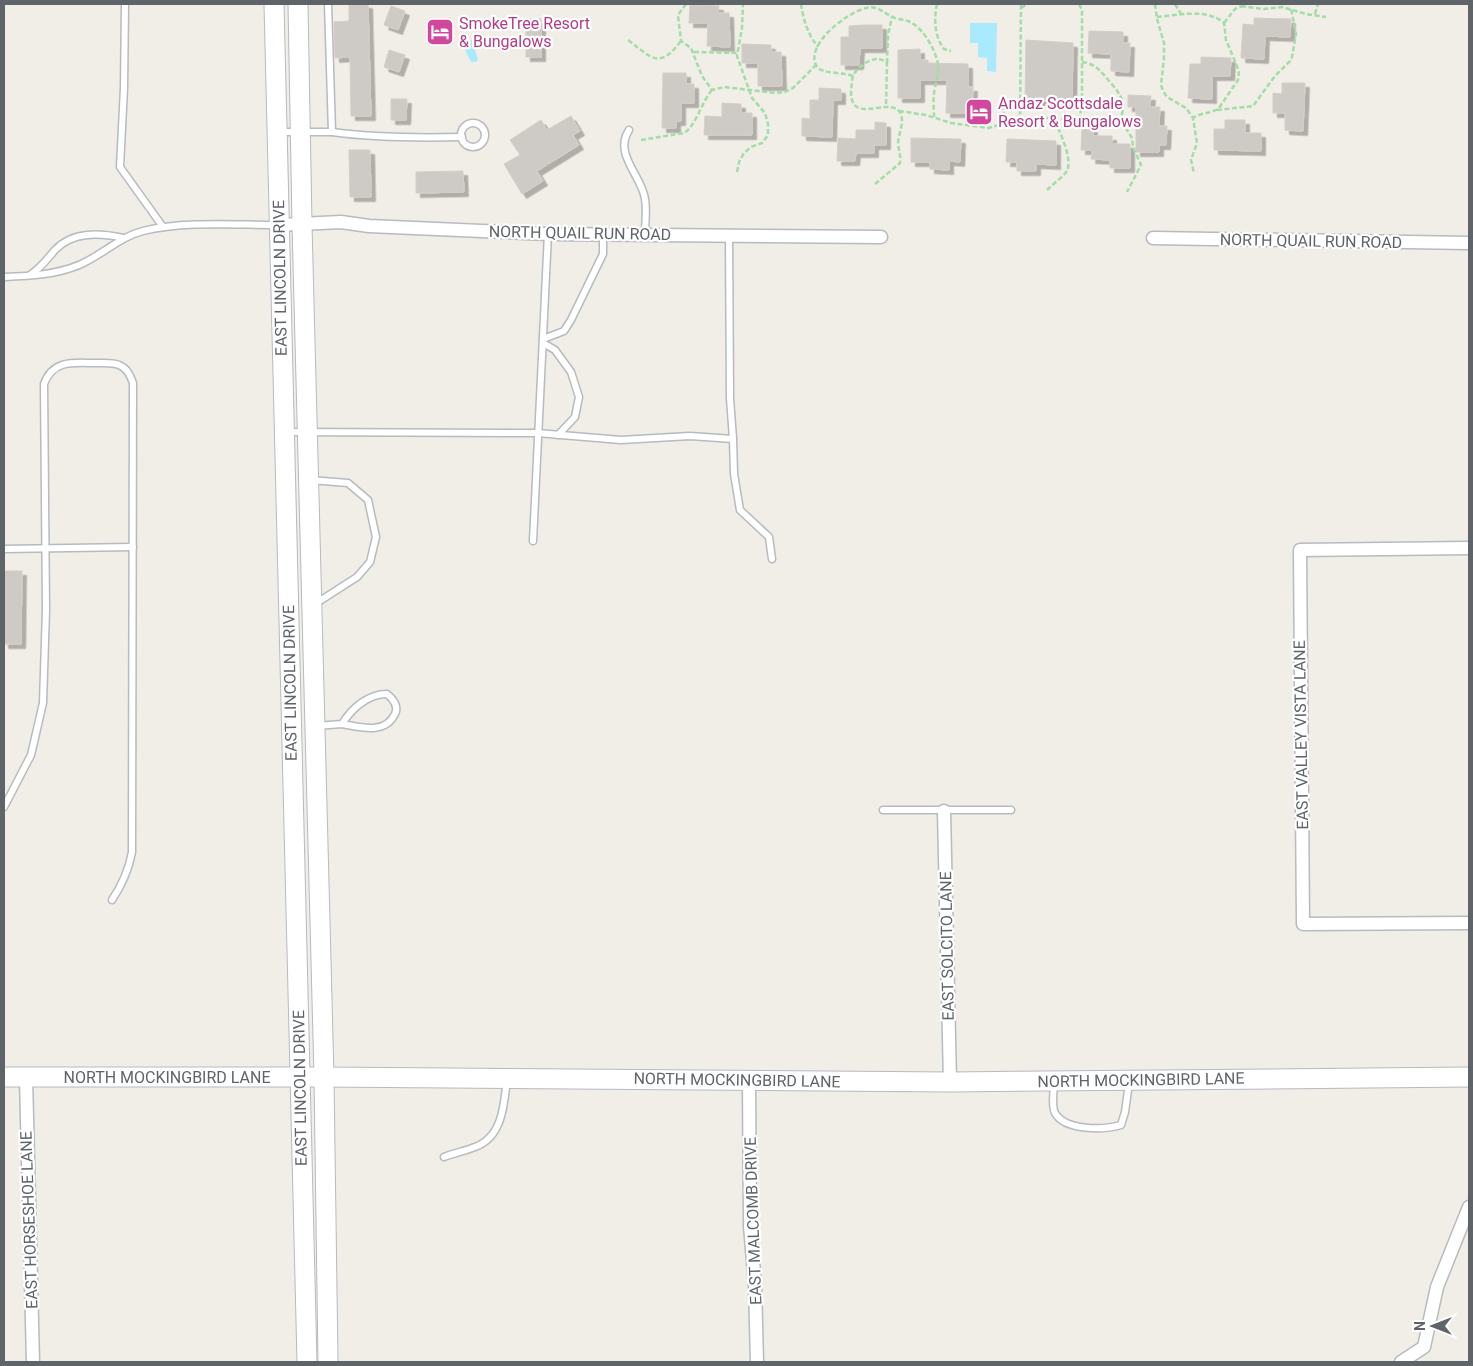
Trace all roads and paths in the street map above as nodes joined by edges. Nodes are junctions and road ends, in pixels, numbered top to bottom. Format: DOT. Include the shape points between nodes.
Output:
graph roads {
  1 [pos="125,4"];
  2 [pos="274,4"];
  3 [pos="298,4"];
  4 [pos="328,4"];
  5 [pos="686,4"];
  6 [pos="743,4"];
  7 [pos="801,4"];
  8 [pos="937,4"];
  9 [pos="1021,4"];
  10 [pos="1028,4"];
  11 [pos="1079,4"];
  12 [pos="1155,4"];
  13 [pos="1175,4"];
  14 [pos="1247,4"];
  15 [pos="1318,4"];
  16 [pos="867,6"];
  17 [pos="1241,6"];
  18 [pos="1021,8"];
  19 [pos="1291,8"];
  20 [pos="1181,14"];
  21 [pos="1315,15"];
  22 [pos="892,17"];
  23 [pos="1157,17"];
  24 [pos="1326,17"];
  25 [pos="1224,23"];
  26 [pos="628,40"];
  27 [pos="681,42"];
  28 [pos="818,47"];
  29 [pos="951,51"];
  30 [pos="694,52"];
  31 [pos="737,53"];
  32 [pos="1082,62"];
  33 [pos="887,63"];
  34 [pos="816,64"];
  35 [pos="853,76"];
  36 [pos="712,90"];
  37 [pos="749,90"];
  38 [pos="1003,104"];
  39 [pos="886,107"];
  40 [pos="1215,110"];
  41 [pos="900,111"];
  42 [pos="934,117"];
  43 [pos="1054,118"];
  44 [pos="1193,118"];
  45 [pos="1080,119"];
  46 [pos="1119,121"];
  47 [pos="1020,122"];
  48 [pos="999,125"];
  49 [pos="629,130"];
  50 [pos="277,132"];
  51 [pos="332,132"];
  52 [pos="300,133"];
  53 [pos="462,137"];
  54 [pos="641,140"];
  55 [pos="736,172"];
  56 [pos="1194,173"];
  57 [pos="875,184"];
  58 [pos="1047,190"];
  59 [pos="1128,192"];
  60 [pos="279,225"];
  61 [pos="302,225"];
  62 [pos="164,227"];
  63 [pos="548,234"];
  64 [pos="603,235"];
  65 [pos="645,235"];
  66 [pos="729,235"];
  67 [pos="880,237"];
  68 [pos="123,238"];
  69 [pos="1153,238"];
  70 [pos="1469,243"];
  71 [pos="29,276"];
  72 [pos="4,277"];
  73 [pos="543,341"];
  74 [pos="284,432"];
  75 [pos="308,432"];
  76 [pos="537,433"];
  77 [pos="558,435"];
  78 [pos="734,440"];
  79 [pos="309,480"];
  80 [pos="532,541"];
  81 [pos="133,547"];
  82 [pos="1469,548"];
  83 [pos="45,549"];
  84 [pos="4,550"];
  85 [pos="772,558"];
  86 [pos="312,606"];
  87 [pos="291,720"];
  88 [pos="315,724"];
  89 [pos="342,724"];
  90 [pos="4,807"];
  91 [pos="883,810"];
  92 [pos="1011,810"];
  93 [pos="944,811"];
  94 [pos="112,900"];
  95 [pos="1469,923"];
  96 [pos="4,1077"];
  97 [pos="300,1077"];
  98 [pos="324,1077"];
  99 [pos="1469,1077"];
  100 [pos="26,1078"];
  101 [pos="507,1078"];
  102 [pos="749,1080"];
  103 [pos="1129,1080"];
  104 [pos="1054,1081"];
  105 [pos="950,1082"];
  106 [pos="444,1157"];
  107 [pos="1469,1207"];
  108 [pos="33,1362"];
  109 [pos="307,1362"];
  110 [pos="328,1362"];
  111 [pos="757,1362"];
  112 [pos="1401,1362"];
  1 -- 62 [label="lane" via="120,167"];
  2 -- 50 [label="main road, EAST LINCOLN DRIVE"];
  3 -- 52 [label="main road, EAST LINCOLN DRIVE"];
  4 -- 51 [label="lane"];
  5 -- 27 [label="path" via="678,15"];
  6 -- 31 [label="path"];
  7 -- 28 [label="path" via="805,22"];
  8 -- 29 [label="path" via="935,20 939,39 944,49"];
  9 -- 18 [label="path"];
  10 -- 18 [label="path"];
  11 -- 32 [label="path" via="1082,10"];
  12 -- 23 [label="path"];
  13 -- 20 [label="path"];
  14 -- 17 [label="path"];
  15 -- 21 [label="path"];
  16 -- 22 [label="path" via="882,9"];
  16 -- 28 [label="path" via="842,20"];
  17 -- 19 [label="path" via="1253,9"];
  17 -- 25 [label="path"];
  18 -- 47 [label="path"];
  19 -- 21 [label="path"];
  19 -- 40 [label="path" via="1296,34 1290,61 1253,106"];
  20 -- 23 [label="path"];
  20 -- 25 [label="path" via="1210,16"];
  21 -- 24 [label="path"];
  22 -- 33 [label="path"];
  22 -- 42 [label="path" via="916,25 930,43 938,64"];
  23 -- 44 [label="path" via="1164,43 1163,91 1186,108"];
  25 -- 40 [label="path" via="1226,40 1237,64 1238,80"];
  26 -- 27 [label="path" via="656,59 673,53"];
  27 -- 30 [label="path"];
  28 -- 34 [label="path" via="814,57"];
  30 -- 31 [label="path"];
  30 -- 36 [label="path" via="702,76"];
  31 -- 37 [label="path"];
  32 -- 45 [label="path"];
  32 -- 46 [label="path" via="1099,69 1121,95 1123,110"];
  33 -- 35 [label="path" via="879,58 872,59"];
  33 -- 39 [label="path"];
  34 -- 35 [label="path" via="822,71"];
  34 -- 37 [label="path" via="794,88 785,92 775,94"];
  35 -- 39 [label="path" via="853,103 866,109"];
  36 -- 37 [label="path" via="724,87"];
  36 -- 54 [label="path" via="693,124 684,133"];
  37 -- 55 [label="path" via="766,113 768,134 762,142 744,153"];
  38 -- 48 [label="path"];
  39 -- 41 [label="path"];
  40 -- 44 [label="path"];
  41 -- 42 [label="path"];
  41 -- 57 [label="path" via="900,163"];
  42 -- 48 [label="path" via="970,126 988,128"];
  43 -- 45 [label="path"];
  43 -- 47 [label="path"];
  43 -- 58 [label="path" via="1068,166"];
  44 -- 56 [label="path" via="1197,142 1191,160"];
  45 -- 46 [label="path"];
  46 -- 59 [label="path" via="1132,138 1141,165"];
  47 -- 48 [label="path"];
  49 -- 65 [label="lane" via="624,143 626,159 637,176 645,199"];
  50 -- 52 [label="lane"];
  50 -- 60 [label="main road, EAST LINCOLN DRIVE"];
  51 -- 52 [label="lane"];
  51 -- 53 [label="lane" via="368,137"];
  52 -- 61 [label="main road, EAST LINCOLN DRIVE"];
  60 -- 61 [label="street, NORTH QUAIL RUN ROAD"];
  60 -- 62 [label="lane"];
  60 -- 74 [label="main road, EAST LINCOLN DRIVE"];
  61 -- 63 [label="street, NORTH QUAIL RUN ROAD" via="341,222"];
  61 -- 75 [label="main road, EAST LINCOLN DRIVE"];
  62 -- 68 [label="lane"];
  63 -- 64 [label="street, NORTH QUAIL RUN ROAD"];
  63 -- 73 [label="lane"];
  64 -- 65 [label="street, NORTH QUAIL RUN ROAD"];
  64 -- 73 [label="lane" via="602,254 571,320 564,331"];
  65 -- 66 [label="street, NORTH QUAIL RUN ROAD"];
  66 -- 67 [label="street, NORTH QUAIL RUN ROAD"];
  66 -- 78 [label="lane" via="730,398"];
  68 -- 71 [label="lane" via="80,265 60,272"];
  68 -- 71 [label="lane" via="89,234 77,237 56,249 40,269"];
  69 -- 70 [label="street, NORTH QUAIL RUN ROAD"];
  71 -- 72 [label="lane"];
  73 -- 76 [label="lane"];
  73 -- 77 [label="lane" via="555,350 571,372 579,397 575,417"];
  74 -- 75 [label="lane"];
  74 -- 87 [label="main road, EAST LINCOLN DRIVE"];
  75 -- 76 [label="lane"];
  75 -- 79 [label="main road, EAST LINCOLN DRIVE"];
  76 -- 77 [label="lane"];
  76 -- 80 [label="lane"];
  77 -- 78 [label="lane" via="621,440 690,436"];
  78 -- 85 [label="lane" via="734,474 740,510 769,537"];
  79 -- 86 [label="main road, EAST LINCOLN DRIVE"];
  79 -- 86 [label="lane" via="348,484 368,500 376,537 370,562 357,577"];
  81 -- 83 [label="lane"];
  81 -- 83 [label="lane" via="133,383 126,369 119,364 70,363 50,371 44,384"];
  81 -- 94 [label="lane" via="132,852 125,876"];
  82 -- 95 [label="street, EAST VALLEY VISTA LANE" via="1300,550 1303,924"];
  83 -- 84 [label="lane"];
  83 -- 90 [label="lane" via="43,703 31,755"];
  86 -- 88 [label="main road, EAST LINCOLN DRIVE"];
  87 -- 88 [label="main road"];
  87 -- 97 [label="main road, EAST LINCOLN DRIVE"];
  88 -- 89 [label="lane"];
  88 -- 98 [label="main road, EAST LINCOLN DRIVE"];
  89 -- 89 [label="lane" via="352,711 374,695 387,694 396,704 395,716 383,727"];
  91 -- 93 [label="lane"];
  92 -- 93 [label="lane"];
  93 -- 105 [label="street, EAST SOLCITO LANE"];
  96 -- 100 [label="main road, NORTH MOCKINGBIRD LANE"];
  97 -- 98 [label="main road, NORTH MOCKINGBIRD LANE"];
  97 -- 100 [label="main road, NORTH MOCKINGBIRD LANE"];
  97 -- 109 [label="main road, EAST LINCOLN DRIVE"];
  98 -- 101 [label="main road, NORTH MOCKINGBIRD LANE"];
  98 -- 110 [label="main road, EAST LINCOLN DRIVE"];
  99 -- 103 [label="main road, NORTH MOCKINGBIRD LANE"];
  100 -- 108 [label="street, EAST HORSESHOE LANE"];
  101 -- 102 [label="main road, NORTH MOCKINGBIRD LANE"];
  101 -- 106 [label="lane" via="504,1109 490,1136 475,1147"];
  102 -- 105 [label="main road, NORTH MOCKINGBIRD LANE"];
  102 -- 111 [label="street, EAST MALCOMB DRIVE" via="750,1226"];
  103 -- 104 [label="main road, NORTH MOCKINGBIRD LANE"];
  103 -- 104 [label="lane" via="1121,1125 1110,1128 1081,1127 1060,1120 1054,1111"];
  104 -- 105 [label="main road, NORTH MOCKINGBIRD LANE"];
  107 -- 112 [label="street" via="1436,1286 1424,1347"];
}
